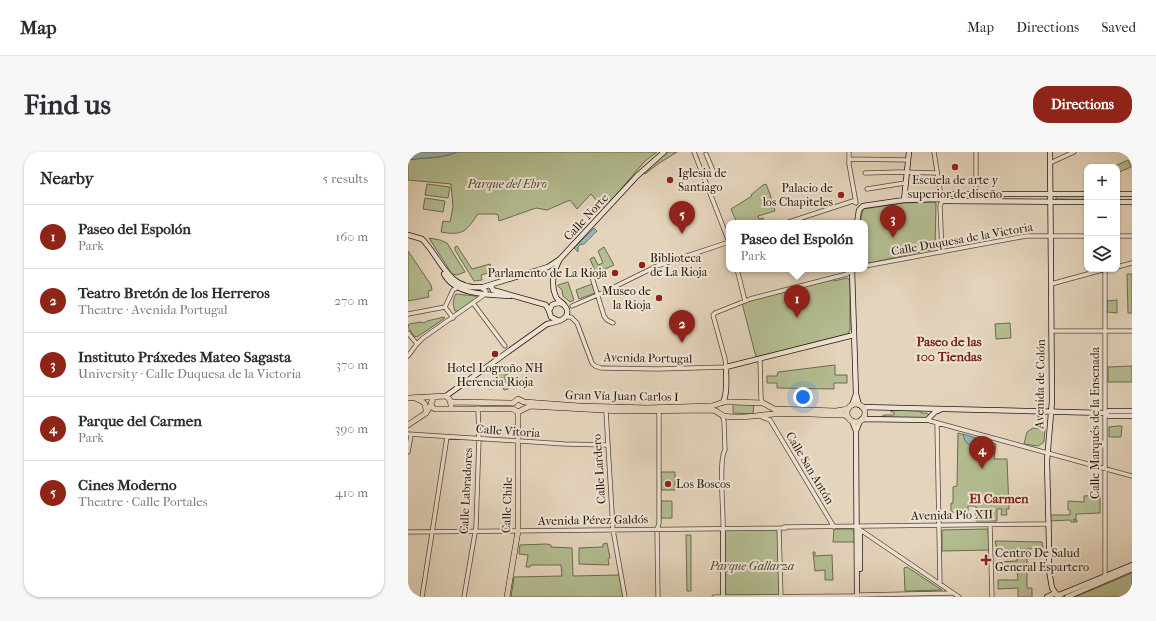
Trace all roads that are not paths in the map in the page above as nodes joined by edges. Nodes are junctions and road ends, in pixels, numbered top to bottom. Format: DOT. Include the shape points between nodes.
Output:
graph roads {
  1 [pos="664,152"];
  2 [pos="694,152"];
  3 [pos="849,152"];
  4 [pos="908,152"];
  5 [pos="934,152"];
  6 [pos="976,152"];
  7 [pos="1050,152"];
  8 [pos="1074,152"];
  9 [pos="706,154"];
  10 [pos="849,159"];
  11 [pos="908,160"];
  12 [pos="1050,163"];
  13 [pos="906,172"];
  14 [pos="714,173"];
  15 [pos="865,173"];
  16 [pos="937,173"];
  17 [pos="905,183"];
  18 [pos="867,189"];
  19 [pos="976,194"];
  20 [pos="1084,194"];
  21 [pos="1120,194"];
  22 [pos="1132,194"];
  23 [pos="1051,198"];
  24 [pos="941,199"];
  25 [pos="904,200"];
  26 [pos="976,201"];
  27 [pos="1084,202"];
  28 [pos="1120,202"];
  29 [pos="1132,202"];
  30 [pos="856,203"];
  31 [pos="860,208"];
  32 [pos="795,220"];
  33 [pos="858,220"];
  34 [pos="726,234"];
  35 [pos="408,235"];
  36 [pos="1051,236"];
  37 [pos="1084,236"];
  38 [pos="1120,236"];
  39 [pos="1132,236"];
  40 [pos="726,243"];
  41 [pos="942,252"];
  42 [pos="560,259"];
  43 [pos="438,262"];
  44 [pos="1132,263"];
  45 [pos="868,265"];
  46 [pos="1120,265"];
  47 [pos="548,267"];
  48 [pos="555,271"];
  49 [pos="738,272"];
  50 [pos="850,272"];
  51 [pos="853,272"];
  52 [pos="1094,272"];
  53 [pos="1105,272"];
  54 [pos="591,274"];
  55 [pos="1051,284"];
  56 [pos="490,285"];
  57 [pos="456,287"];
  58 [pos="483,287"];
  59 [pos="486,294"];
  60 [pos="598,295"];
  61 [pos="510,296"];
  62 [pos="745,301"];
  63 [pos="473,303"];
  64 [pos="565,306"];
  65 [pos="572,306"];
  66 [pos="445,307"];
  67 [pos="549,312"];
  68 [pos="408,314"];
  69 [pos="565,316"];
  70 [pos="453,318"];
  71 [pos="557,320"];
  72 [pos="613,323"];
  73 [pos="547,324"];
  74 [pos="1051,331"];
  75 [pos="1105,331"];
  76 [pos="1132,331"];
  77 [pos="408,333"];
  78 [pos="854,335"];
  79 [pos="417,344"];
  80 [pos="505,346"];
  81 [pos="408,356"];
  82 [pos="760,359"];
  83 [pos="726,367"];
  84 [pos="856,394"];
  85 [pos="761,395"];
  86 [pos="434,397"];
  87 [pos="408,398"];
  88 [pos="416,398"];
  89 [pos="449,399"];
  90 [pos="524,402"];
  91 [pos="724,402"];
  92 [pos="756,402"];
  93 [pos="512,403"];
  94 [pos="431,404"];
  95 [pos="765,404"];
  96 [pos="860,406"];
  97 [pos="850,407"];
  98 [pos="478,408"];
  99 [pos="525,408"];
  100 [pos="438,409"];
  101 [pos="445,409"];
  102 [pos="513,409"];
  103 [pos="927,409"];
  104 [pos="942,409"];
  105 [pos="606,411"];
  106 [pos="426,412"];
  107 [pos="518,412"];
  108 [pos="659,412"];
  109 [pos="1051,412"];
  110 [pos="1132,412"];
  111 [pos="1104,413"];
  112 [pos="721,414"];
  113 [pos="932,415"];
  114 [pos="1132,416"];
  115 [pos="769,417"];
  116 [pos="848,417"];
  117 [pos="861,420"];
  118 [pos="927,420"];
  119 [pos="852,421"];
  120 [pos="937,424"];
  121 [pos="408,426"];
  122 [pos="856,431"];
  123 [pos="410,434"];
  124 [pos="447,437"];
  125 [pos="479,439"];
  126 [pos="518,441"];
  127 [pos="608,445"];
  128 [pos="408,452"];
  129 [pos="1048,453"];
  130 [pos="1104,469"];
  131 [pos="1132,476"];
  132 [pos="1049,524"];
  133 [pos="939,525"];
  134 [pos="856,526"];
  135 [pos="834,527"];
  136 [pos="991,527"];
  137 [pos="779,528"];
  138 [pos="723,529"];
  139 [pos="613,530"];
  140 [pos="657,530"];
  141 [pos="518,531"];
  142 [pos="408,532"];
  143 [pos="432,532"];
  144 [pos="476,532"];
  145 [pos="1132,565"];
  146 [pos="1132,569"];
  147 [pos="1050,570"];
  148 [pos="1105,576"];
  149 [pos="940,584"];
  150 [pos="952,593"];
  151 [pos="939,595"];
  152 [pos="781,596"];
  153 [pos="859,596"];
  154 [pos="1048,596"];
  155 [pos="1058,596"];
  156 [pos="422,597"];
  157 [pos="464,597"];
  158 [pos="507,597"];
  159 [pos="625,597"];
  160 [pos="658,597"];
  161 [pos="714,597"];
  162 [pos="724,597"];
  163 [pos="959,597"];
  164 [pos="993,597"];
  165 [pos="1067,597"];
  1 -- 42 [label="main road, Calle Norte" via="637,176"];
  2 -- 34 [label="street"];
  3 -- 10 [label="street"];
  4 -- 11 [label="main road"];
  5 -- 16 [label="street"];
  6 -- 19 [label="street"];
  7 -- 12 [label="main road, Avenida de Colón"];
  8 -- 12 [label="street"];
  9 -- 14 [label="street"];
  10 -- 11 [label="street"];
  10 -- 30 [label="street"];
  11 -- 13 [label="main road"];
  12 -- 23 [label="main road, Avenida de Colón"];
  13 -- 15 [label="street"];
  13 -- 16 [label="street"];
  13 -- 17 [label="main road"];
  16 -- 24 [label="street"];
  17 -- 18 [label="street"];
  17 -- 25 [label="main road"];
  19 -- 23 [label="main road"];
  19 -- 24 [label="main road" via="947,194"];
  19 -- 26 [label="street"];
  20 -- 23 [label="main road"];
  21 -- 22 [label="main road"];
  23 -- 26 [label="main road"];
  23 -- 27 [label="main road"];
  23 -- 36 [label="main road, Avenida de Colón"];
  24 -- 25 [label="main road"];
  24 -- 26 [label="main road"];
  24 -- 41 [label="street"];
  25 -- 31 [label="main road" via="867,204"];
  28 -- 29 [label="main road"];
  30 -- 31 [label="street"];
  30 -- 32 [label="street" via="852,201"];
  31 -- 33 [label="main road"];
  35 -- 43 [label="main road" via="422,239"];
  36 -- 37 [label="street, Calle Duquesa de la Victoria"];
  36 -- 41 [label="street, Calle Duquesa de la Victoria" via="1026,236"];
  36 -- 55 [label="main road, Avenida de Colón"];
  38 -- 39 [label="street"];
  40 -- 60 [label="street" via="657,266"];
  41 -- 45 [label="street, Calle Duquesa de la Victoria"];
  42 -- 47 [label="main road"];
  42 -- 48 [label="main road, Calle Norte"];
  43 -- 57 [label="main road"];
  43 -- 57 [label="main road" via="450,283"];
  44 -- 46 [label="street"];
  47 -- 48 [label="main road"];
  47 -- 56 [label="main road"];
  48 -- 64 [label="main road, Calle Norte" via="555,292"];
  49 -- 62 [label="street"];
  50 -- 62 [label="street"];
  51 -- 78 [label="main road"];
  52 -- 55 [label="street"];
  53 -- 75 [label="street, Calle Marqués de la Ensenada"];
  54 -- 60 [label="street"];
  55 -- 74 [label="main road, Avenida de Colón"];
  56 -- 58 [label="main road"];
  56 -- 61 [label="main road" via="493,290"];
  57 -- 58 [label="main road"];
  57 -- 59 [label="main road"];
  57 -- 66 [label="street"];
  58 -- 59 [label="street"];
  59 -- 61 [label="main road"];
  59 -- 63 [label="street"];
  60 -- 65 [label="street"];
  60 -- 72 [label="street" via="606,319"];
  61 -- 67 [label="main road" via="546,305"];
  62 -- 83 [label="street" via="713,315"];
  63 -- 70 [label="street"];
  63 -- 80 [label="street"];
  64 -- 67 [label="main road" via="556,303"];
  64 -- 69 [label="main road"];
  66 -- 68 [label="street"];
  66 -- 70 [label="street"];
  67 -- 71 [label="main road" via="552,318"];
  67 -- 73 [label="main road"];
  69 -- 71 [label="main road"];
  69 -- 83 [label="street, Avenida Portugal" via="571,317 577,323 592,363 600,368"];
  70 -- 79 [label="street"];
  71 -- 73 [label="main road"];
  73 -- 89 [label="main road" via="455,391"];
  74 -- 75 [label="street"];
  74 -- 109 [label="main road, Avenida de Colón"];
  75 -- 76 [label="street"];
  75 -- 111 [label="street, Calle Marqués de la Ensenada"];
  77 -- 79 [label="street"];
  78 -- 82 [label="main road, Avenida Portugal"];
  78 -- 84 [label="main road"];
  79 -- 81 [label="street"];
  82 -- 83 [label="main road, Avenida Portugal"];
  82 -- 85 [label="street"];
  83 -- 91 [label="main road"];
  84 -- 96 [label="main road"];
  84 -- 97 [label="main road"];
  85 -- 92 [label="street" via="760,400"];
  85 -- 95 [label="street" via="761,400"];
  86 -- 88 [label="main road"];
  86 -- 89 [label="main road"];
  86 -- 94 [label="main road"];
  87 -- 88 [label="main road"];
  88 -- 94 [label="main road"];
  88 -- 106 [label="main road" via="423,401"];
  89 -- 93 [label="main road"];
  89 -- 101 [label="main road" via="450,406"];
  90 -- 91 [label="main road, Gran Vía Juan Carlos I" via="622,408 689,407"];
  90 -- 93 [label="main road" via="518,399"];
  90 -- 99 [label="main road"];
  91 -- 92 [label="main road, Gran Vía Juan Carlos I"];
  91 -- 112 [label="main road" via="718,410"];
  92 -- 95 [label="main road, Gran Vía Juan Carlos I"];
  93 -- 102 [label="main road"];
  94 -- 100 [label="main road"];
  94 -- 106 [label="main road"];
  95 -- 97 [label="main road, Gran Vía Juan Carlos I" via="774,409 836,411"];
  95 -- 115 [label="main road" via="769,409"];
  96 -- 97 [label="main road"];
  96 -- 103 [label="main road"];
  96 -- 117 [label="main road" via="865,413"];
  97 -- 116 [label="main road"];
  98 -- 101 [label="main road"];
  98 -- 102 [label="main road"];
  98 -- 125 [label="street, Calle Labradores"];
  99 -- 105 [label="main road, Gran Vía Juan Carlos I" via="534,406"];
  99 -- 107 [label="main road"];
  100 -- 101 [label="main road"];
  100 -- 106 [label="main road"];
  102 -- 107 [label="main road"];
  103 -- 104 [label="main road"];
  103 -- 113 [label="main road"];
  104 -- 109 [label="main road"];
  104 -- 113 [label="main road"];
  105 -- 108 [label="main road, Gran Vía Juan Carlos I"];
  105 -- 127 [label="street, Calle Lardero"];
  106 -- 121 [label="main road"];
  107 -- 126 [label="main road, Calle Chile"];
  108 -- 112 [label="main road, Gran Vía Juan Carlos I" via="713,410"];
  108 -- 140 [label="street"];
  109 -- 111 [label="main road"];
  109 -- 129 [label="main road, Avenida de Colón"];
  110 -- 111 [label="main road"];
  111 -- 114 [label="main road" via="1109,416"];
  111 -- 130 [label="street, Calle Marqués de la Ensenada"];
  112 -- 115 [label="main road, Gran Vía Juan Carlos I"];
  112 -- 138 [label="street" via="724,421"];
  113 -- 118 [label="main road"];
  115 -- 116 [label="main road, Gran Vía Juan Carlos I"];
  115 -- 135 [label="street, Calle San Antón"];
  116 -- 119 [label="main road"];
  117 -- 118 [label="main road"];
  117 -- 119 [label="main road"];
  117 -- 122 [label="main road"];
  118 -- 120 [label="street"];
  119 -- 122 [label="main road"];
  120 -- 129 [label="street"];
  120 -- 133 [label="street"];
  122 -- 134 [label="main road"];
  123 -- 124 [label="street, Calle Vitoria"];
  123 -- 128 [label="street"];
  124 -- 125 [label="street, Calle Vitoria"];
  124 -- 143 [label="street"];
  125 -- 126 [label="street, Calle Vitoria"];
  125 -- 144 [label="street, Calle Labradores"];
  126 -- 127 [label="street, Calle Vitoria"];
  126 -- 141 [label="main road, Calle Chile"];
  127 -- 139 [label="street, Calle Lardero"];
  129 -- 130 [label="street"];
  129 -- 132 [label="main road, Avenida de Colón"];
  130 -- 131 [label="street"];
  130 -- 148 [label="street, Calle Marqués de la Ensenada"];
  132 -- 136 [label="street, Avenida Pío XII"];
  132 -- 147 [label="main road, Avenida de Colón"];
  133 -- 134 [label="street, Avenida Pío XII"];
  133 -- 136 [label="street, Avenida Pío XII"];
  133 -- 149 [label="street"];
  134 -- 135 [label="street, Avenida Pérez Galdós"];
  134 -- 149 [label="street"];
  134 -- 153 [label="main road"];
  135 -- 137 [label="street, Avenida Pérez Galdós"];
  136 -- 164 [label="street"];
  137 -- 138 [label="street, Avenida Pérez Galdós"];
  137 -- 152 [label="street"];
  138 -- 140 [label="street, Avenida Pérez Galdós"];
  138 -- 162 [label="main road"];
  139 -- 140 [label="street, Avenida Pérez Galdós"];
  139 -- 141 [label="street, Avenida Pérez Galdós"];
  139 -- 159 [label="street, Calle Lardero"];
  140 -- 160 [label="street"];
  141 -- 144 [label="street, Avenida Pérez Galdós"];
  141 -- 158 [label="main road, Calle Chile"];
  142 -- 143 [label="street, Avenida Pérez Galdós"];
  143 -- 144 [label="street, Avenida Pérez Galdós"];
  143 -- 156 [label="street"];
  144 -- 157 [label="street, Calle Labradores"];
  145 -- 148 [label="main road"];
  146 -- 165 [label="main road"];
  147 -- 154 [label="main road, Avenida de Colón"];
  147 -- 155 [label="main road, Avenida de Colón" via="1052,588"];
  148 -- 155 [label="main road"];
  149 -- 150 [label="street"];
  150 -- 151 [label="street"];
  150 -- 163 [label="street"];
  151 -- 153 [label="street"];
  152 -- 153 [label="street"];
  152 -- 162 [label="street"];
  154 -- 155 [label="main road"];
  161 -- 162 [label="street"];
}
